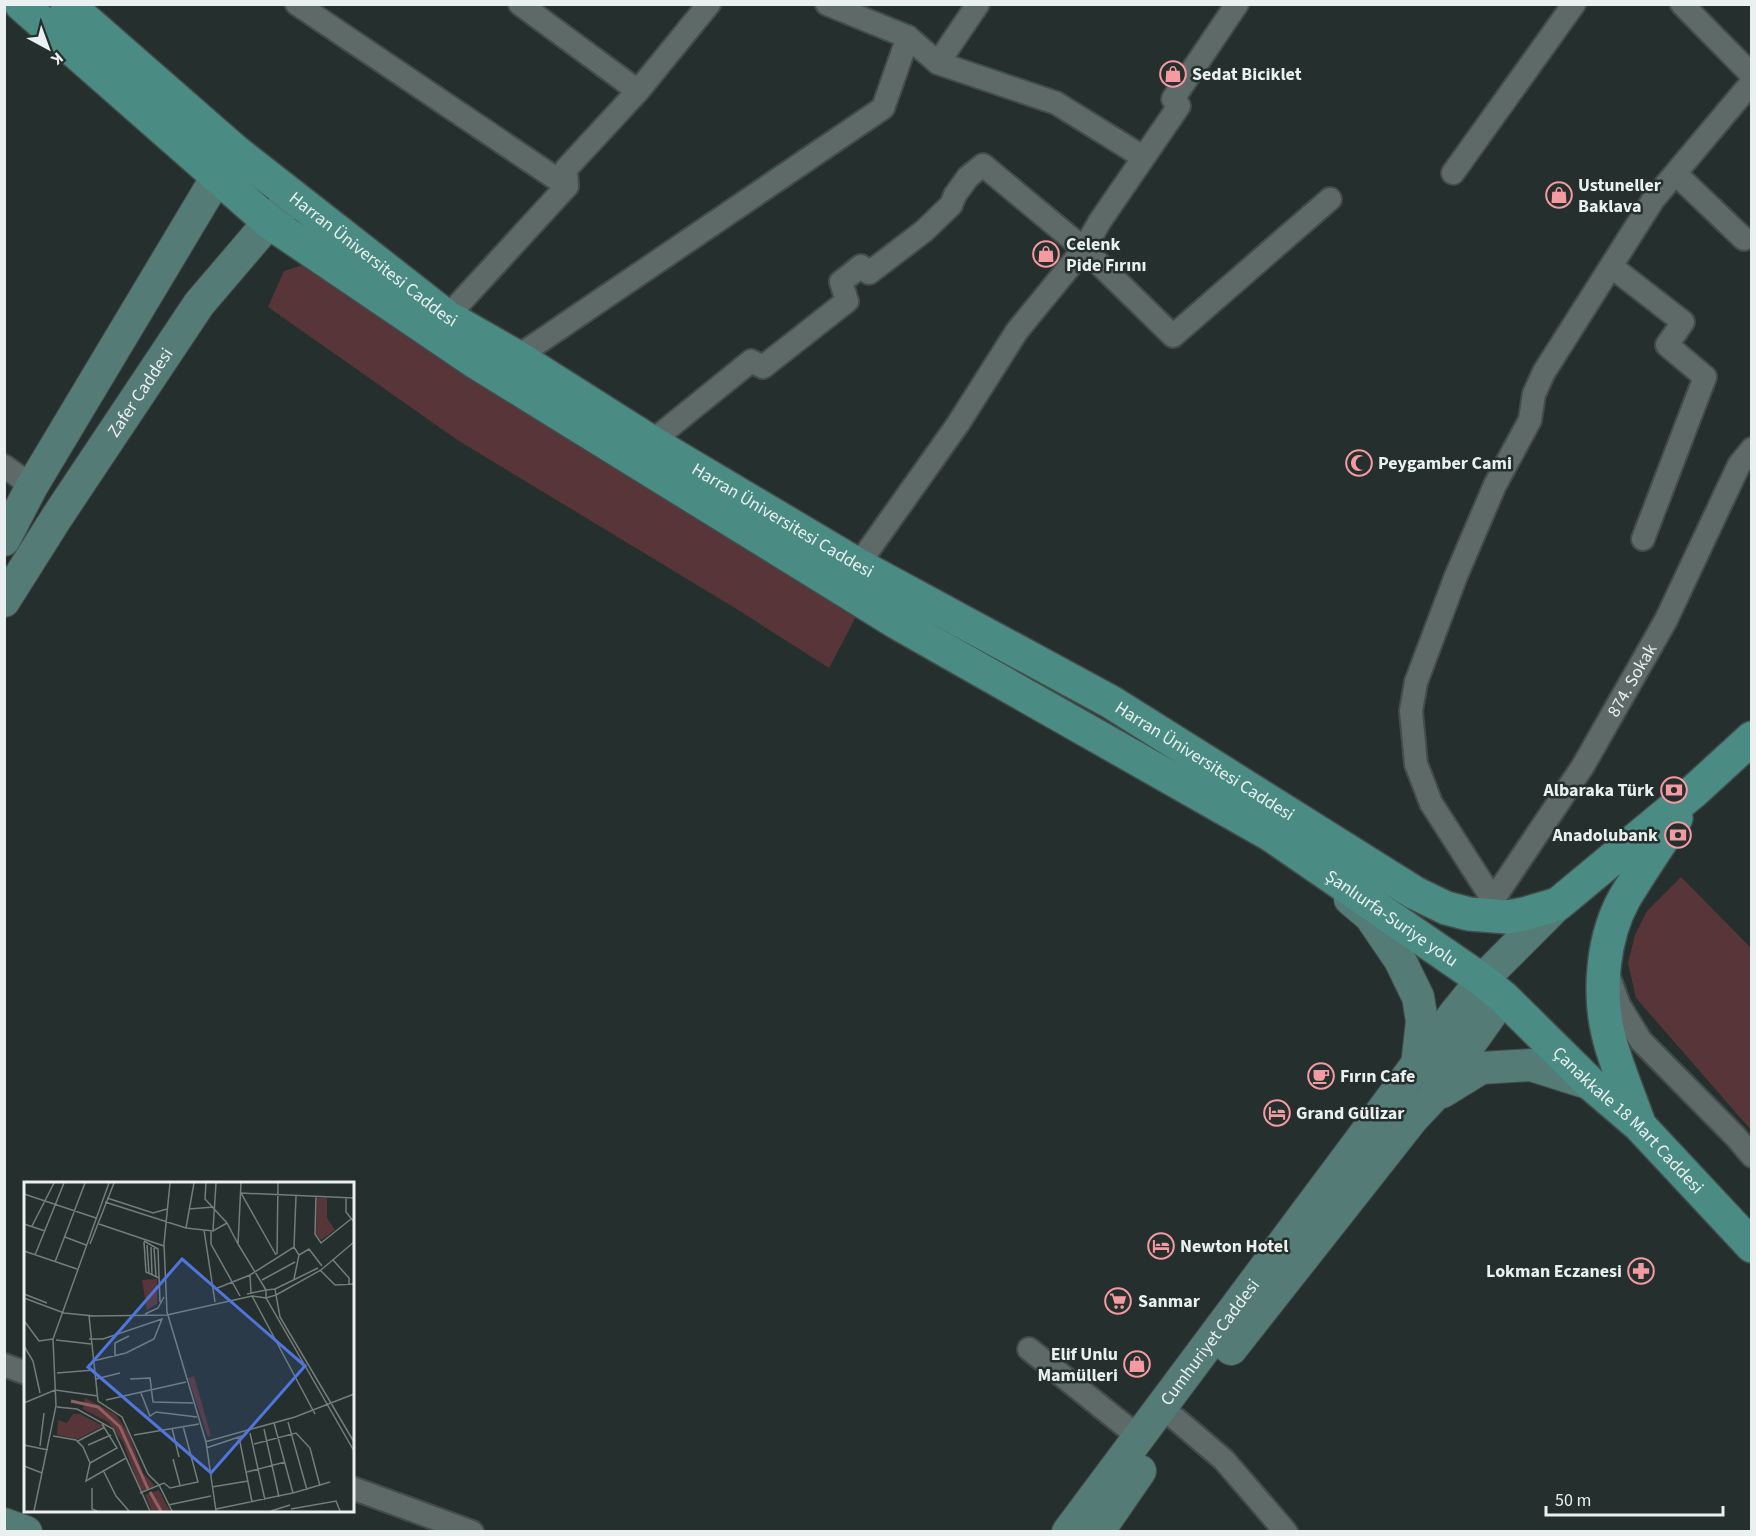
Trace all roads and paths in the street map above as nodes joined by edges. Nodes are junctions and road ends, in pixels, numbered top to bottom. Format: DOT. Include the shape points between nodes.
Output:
graph roads {
  1 [pos="21,4"];
  2 [pos="67,4"];
  3 [pos="297,4"];
  4 [pos="520,4"];
  5 [pos="709,4"];
  6 [pos="827,4"];
  7 [pos="978,4"];
  8 [pos="1237,4"];
  9 [pos="1574,4"];
  10 [pos="1688,6"];
  11 [pos="908,37"];
  12 [pos="938,63"];
  13 [pos="1752,75"];
  14 [pos="1752,82"];
  15 [pos="638,91"];
  16 [pos="1143,156"];
  17 [pos="226,164"];
  18 [pos="1453,173"];
  19 [pos="1676,174"];
  20 [pos="567,186"];
  21 [pos="293,198"];
  22 [pos="1330,200"];
  23 [pos="269,222"];
  24 [pos="1744,239"];
  25 [pos="1084,249"];
  26 [pos="1612,267"];
  27 [pos="447,317"];
  28 [pos="517,357"];
  29 [pos="651,442"];
  30 [pos="1752,449"];
  31 [pos="4,466"];
  32 [pos="32,486"];
  33 [pos="1643,539"];
  34 [pos="4,540"];
  35 [pos="858,565"];
  36 [pos="4,601"];
  37 [pos="1752,738"];
  38 [pos="1693,792"];
  39 [pos="1280,841"];
  40 [pos="1558,904"];
  41 [pos="1605,965"];
  42 [pos="1492,988"];
  43 [pos="1417,1067"];
  44 [pos="1591,1083"];
  45 [pos="1431,1098"];
  46 [pos="1640,1125"];
  47 [pos="1752,1156"];
  48 [pos="1752,1246"];
  49 [pos="1029,1349"];
  50 [pos="4,1365"];
  51 [pos="24,1372"];
  52 [pos="1176,1419"];
  53 [pos="1140,1438"];
  54 [pos="354,1489"];
  55 [pos="4,1524"];
  56 [pos="1280,1530"];
  57 [pos="26,1532"];
  58 [pos="472,1532"];
  59 [pos="1068,1532"];
  60 [pos="1098,1532"];
  1 -- 17 [label="main road, Harran Üniversitesi Caddesi"];
  2 -- 17 [label="main road, Harran Üniversitesi Caddesi"];
  3 -- 20 [label="street"];
  4 -- 15 [label="street"];
  5 -- 15 [label="street"];
  6 -- 11 [label="street"];
  7 -- 12 [label="street"];
  8 -- 16 [label="street" via="1173,99 1179,106"];
  9 -- 18 [label="street"];
  10 -- 13 [label="street"];
  11 -- 12 [label="street"];
  11 -- 28 [label="street" via="883,108"];
  12 -- 16 [label="street" via="1056,103"];
  14 -- 19 [label="street"];
  15 -- 20 [label="street" via="566,169"];
  16 -- 25 [label="street"];
  17 -- 21 [label="main road, Harran Üniversitesi Caddesi"];
  17 -- 23 [label="main road, Harran Üniversitesi Caddesi"];
  17 -- 32 [label="main road"];
  19 -- 24 [label="street"];
  19 -- 26 [label="street" via="1653,200"];
  20 -- 27 [label="street"];
  21 -- 23 [label="main road, Zafer Caddesi"];
  21 -- 27 [label="main road, Harran Üniversitesi Caddesi"];
  22 -- 25 [label="street" via="1173,336"];
  23 -- 36 [label="main road, Zafer Caddesi" via="199,304"];
  23 -- 39 [label="main road, Harran Üniversitesi Caddesi" via="477,363 896,622"];
  25 -- 29 [label="street" via="983,165 968,177 951,205 924,231 869,273 861,266 841,282 847,301 763,367 751,361"];
  25 -- 35 [label="street" via="1017,331 958,424"];
  26 -- 30 [label="street, 874. Sokak" via="1534,393 1530,420 1495,485 1416,682 1411,711 1416,764 1431,803 1493,900 1589,756 1666,620 1739,465"];
  26 -- 33 [label="street" via="1683,322 1667,345 1705,377"];
  27 -- 28 [label="main road, Harran Üniversitesi Caddesi"];
  28 -- 29 [label="main road, Harran Üniversitesi Caddesi"];
  29 -- 35 [label="main road, Harran Üniversitesi Caddesi"];
  31 -- 32 [label="street"];
  32 -- 34 [label="main road"];
  35 -- 40 [label="main road, Harran Üniversitesi Caddesi" via="1111,702 1415,893 1469,914 1507,917"];
  37 -- 38 [label="main road"];
  38 -- 40 [label="main road"];
  38 -- 41 [label="main road" via="1624,901 1613,927"];
  39 -- 42 [label="main road, Şanlıurfa-Suriye yolu"];
  39 -- 43 [label="main road" via="1370,916 1400,960 1418,997 1422,1021"];
  40 -- 42 [label="main road, Cumhuriyet Caddesi"];
  41 -- 46 [label="main road" via="1608,1033"];
  41 -- 47 [label="street" via="1618,1005 1641,1041"];
  42 -- 43 [label="main road, Cumhuriyet Caddesi"];
  42 -- 44 [label="main road, Çanakkale 18 Mart Caddesi"];
  42 -- 45 [label="main road, Cumhuriyet Caddesi"];
  43 -- 53 [label="main road, Cumhuriyet Caddesi"];
  44 -- 45 [label="main road" via="1531,1065 1481,1068"];
  44 -- 46 [label="main road, Çanakkale 18 Mart Caddesi"];
  45 -- 52 [label="main road, Cumhuriyet Caddesi"];
  46 -- 48 [label="main road, Çanakkale 18 Mart Caddesi"];
  49 -- 53 [label="street"];
  50 -- 51 [label="street"];
  52 -- 56 [label="street" via="1224,1460"];
  52 -- 60 [label="main road, Cumhuriyet Caddesi"];
  53 -- 59 [label="main road, Cumhuriyet Caddesi"];
  54 -- 58 [label="street"];
  55 -- 57 [label="main road"];
}
